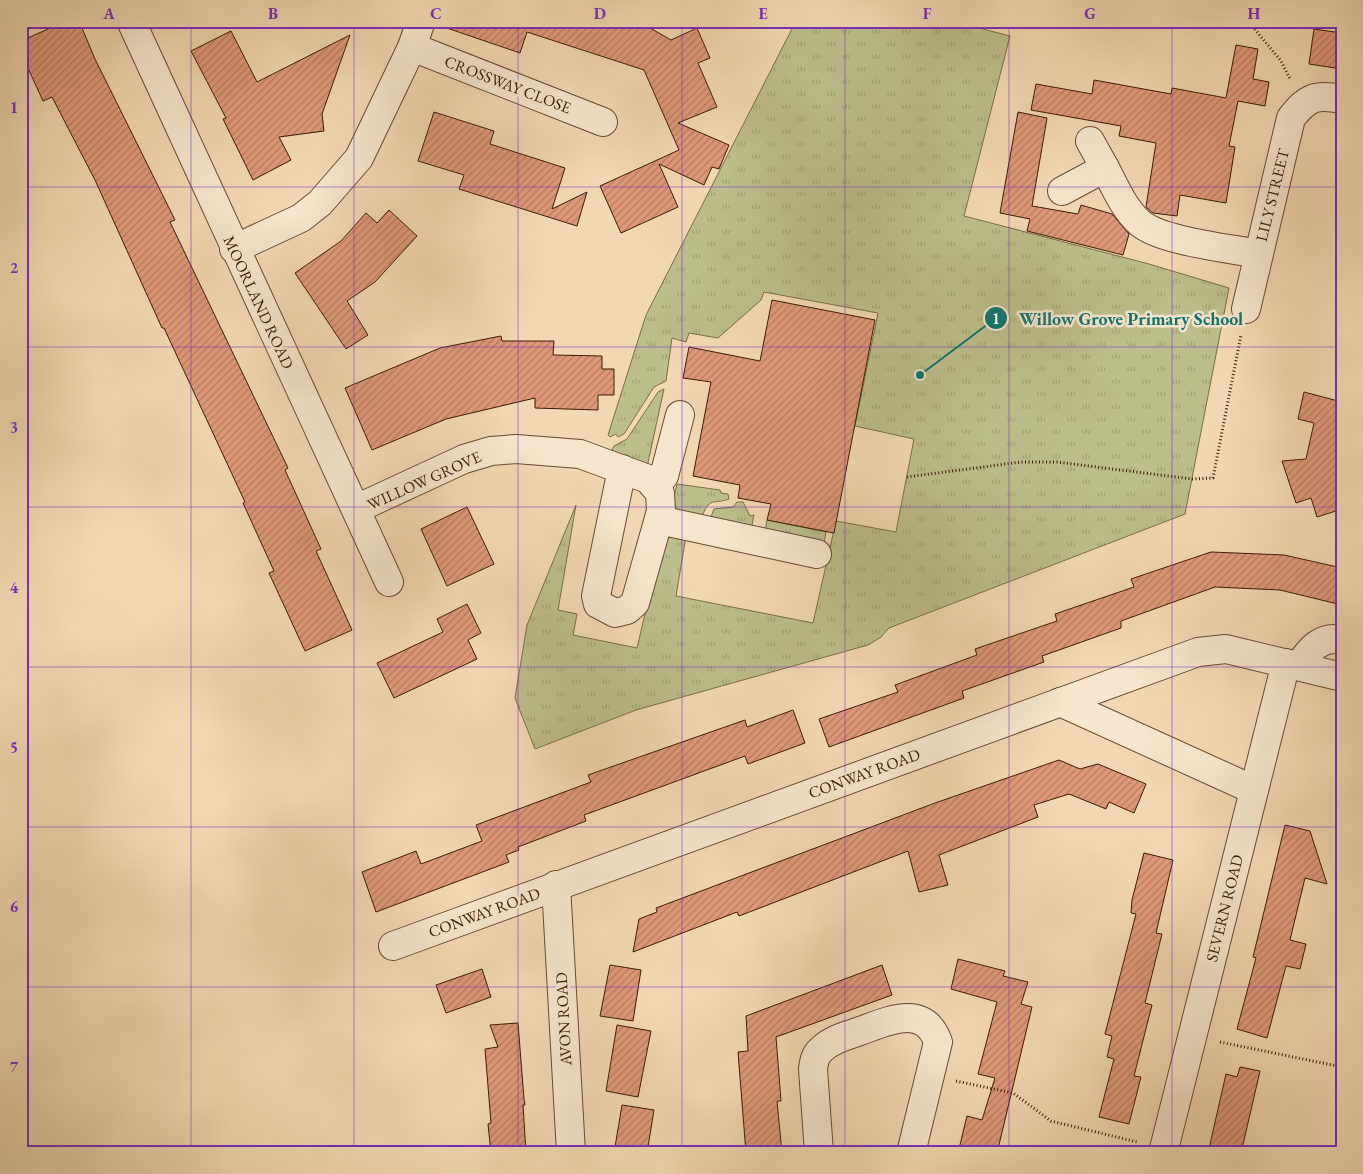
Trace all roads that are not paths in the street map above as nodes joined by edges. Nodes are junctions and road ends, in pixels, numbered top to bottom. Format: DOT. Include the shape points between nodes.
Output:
graph roads {
  1 [pos="131,21"];
  2 [pos="422,21"];
  3 [pos="412,47"];
  4 [pos="1321,99"];
  5 [pos="603,122"];
  6 [pos="1090,141"];
  7 [pos="1105,168"];
  8 [pos="1062,191"];
  9 [pos="234,249"];
  10 [pos="1258,254"];
  11 [pos="1246,309"];
  12 [pos="680,415"];
  13 [pos="616,467"];
  14 [pos="655,485"];
  15 [pos="356,509"];
  16 [pos="659,520"];
  17 [pos="817,554"];
  18 [pos="389,582"];
  19 [pos="1342,640"];
  20 [pos="1292,665"];
  21 [pos="1342,677"];
  22 [pos="1060,702"];
  23 [pos="1254,790"];
  24 [pos="556,885"];
  25 [pos="393,946"];
  26 [pos="1163,1151"];
  27 [pos="571,1153"];
  28 [pos="819,1153"];
  29 [pos="911,1153"];
  1 -- 9 [label="street, MOORLAND ROAD"];
  2 -- 3 [label="street"];
  3 -- 5 [label="street, CROSSWAY CLOSE"];
  3 -- 9 [label="street" via="359,158 320,203 301,218"];
  4 -- 10 [label="street, LILY STREET" via="1291,118"];
  6 -- 7 [label="street"];
  7 -- 8 [label="street"];
  7 -- 10 [label="street" via="1123,202 1140,223 1157,233"];
  9 -- 15 [label="street, MOORLAND ROAD"];
  10 -- 11 [label="street, LILY STREET"];
  12 -- 14 [label="street" via="664,476"];
  13 -- 14 [label="street, WILLOW GROVE" via="648,478"];
  13 -- 15 [label="street, WILLOW GROVE" via="580,454 516,449 491,451 464,459"];
  13 -- 16 [label="street" via="596,596 598,604 606,610 615,613 627,610 635,603"];
  14 -- 16 [label="street" via="660,493"];
  15 -- 18 [label="street, MOORLAND ROAD"];
  16 -- 17 [label="street"];
  19 -- 20 [label="street" via="1333,638 1321,642"];
  20 -- 21 [label="street, CONWAY ROAD"];
  20 -- 22 [label="street, CONWAY ROAD" via="1226,649 1198,652"];
  20 -- 23 [label="street, SEVERN ROAD"];
  22 -- 23 [label="street"];
  22 -- 24 [label="street, CONWAY ROAD"];
  23 -- 26 [label="street, SEVERN ROAD"];
  24 -- 25 [label="street, CONWAY ROAD"];
  24 -- 27 [label="street, AVON ROAD"];
  28 -- 29 [label="street" via="813,1069 815,1056 834,1040 893,1020 914,1018 930,1027 938,1042"];
}
